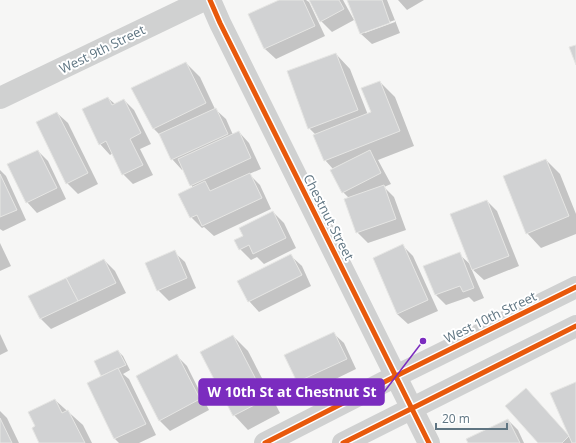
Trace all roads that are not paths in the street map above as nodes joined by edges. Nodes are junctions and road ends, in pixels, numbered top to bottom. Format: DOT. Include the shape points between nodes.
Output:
graph roads {
  1 [pos="204,0"];
  2 [pos="210,0"];
  3 [pos="0,98"];
  4 [pos="576,287"];
  5 [pos="576,326"];
  6 [pos="396,376"];
  7 [pos="412,408"];
  8 [pos="265,443"];
  9 [pos="343,443"];
  10 [pos="429,443"];
  1 -- 3 [label="street, West 9th Street"];
  2 -- 6 [label="street, Chestnut Street"];
  4 -- 6 [label="street, West 10th Street"];
  5 -- 7 [label="street"];
  6 -- 7 [label="street, Chestnut Street"];
  6 -- 8 [label="street, West 10th Street"];
  7 -- 9 [label="street"];
  7 -- 10 [label="street, Chestnut Street"];
}
